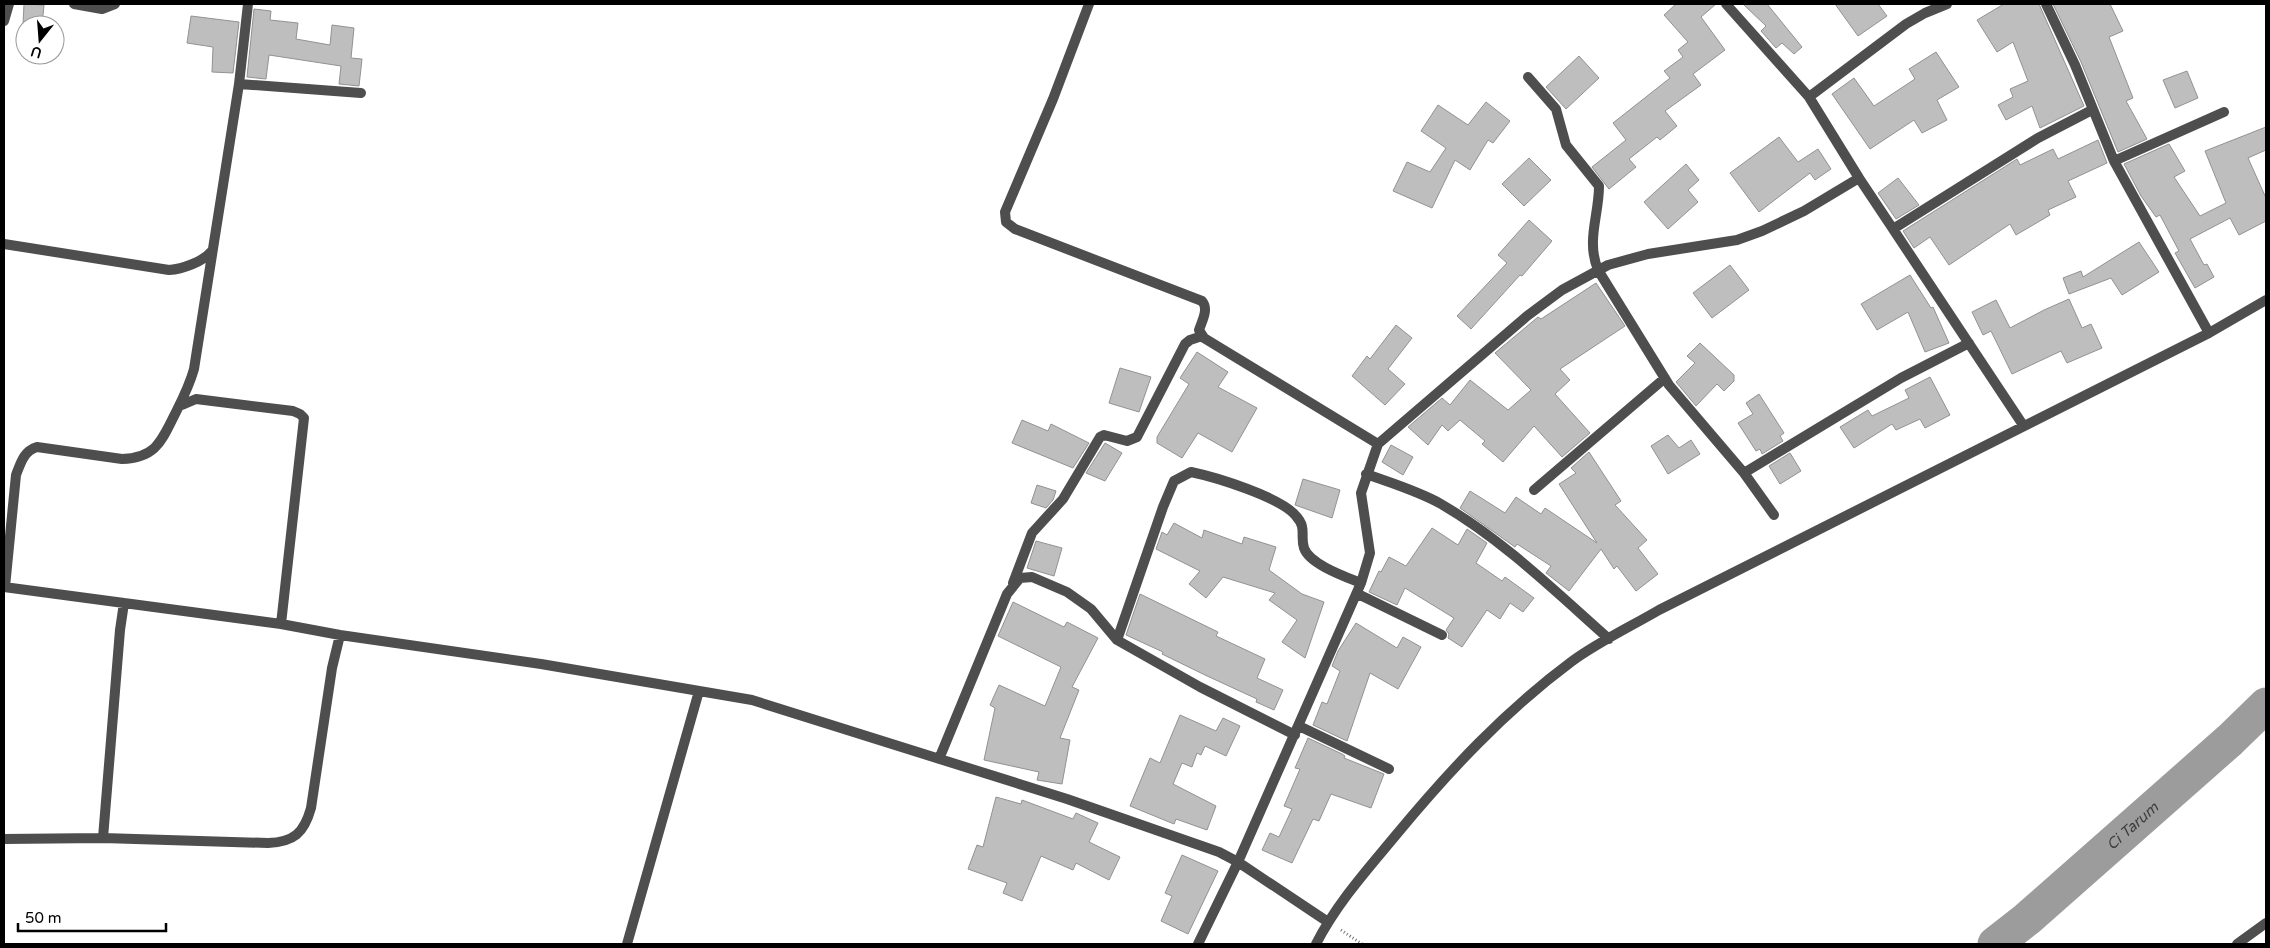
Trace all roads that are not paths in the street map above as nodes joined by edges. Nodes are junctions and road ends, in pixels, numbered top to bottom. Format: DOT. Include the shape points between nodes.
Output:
graph roads {
  1 [pos="9,4"];
  2 [pos="74,4"];
  3 [pos="115,4"];
  4 [pos="248,4"];
  5 [pos="1089,4"];
  6 [pos="1726,4"];
  7 [pos="1948,4"];
  8 [pos="2046,4"];
  9 [pos="4,21"];
  10 [pos="1528,77"];
  11 [pos="239,84"];
  12 [pos="361,93"];
  13 [pos="1809,97"];
  14 [pos="2092,110"];
  15 [pos="2224,112"];
  16 [pos="2114,161"];
  17 [pos="1859,178"];
  18 [pos="1893,228"];
  19 [pos="4,244"];
  20 [pos="212,251"];
  21 [pos="1598,270"];
  22 [pos="2266,300"];
  23 [pos="2208,334"];
  24 [pos="1202,336"];
  25 [pos="1969,343"];
  26 [pos="1665,378"];
  27 [pos="182,405"];
  28 [pos="2023,425"];
  29 [pos="1378,444"];
  30 [pos="1744,473"];
  31 [pos="1366,474"];
  32 [pos="1534,490"];
  33 [pos="1774,515"];
  34 [pos="1361,583"];
  35 [pos="1013,584"];
  36 [pos="4,587"];
  37 [pos="1358,594"];
  38 [pos="124,603"];
  39 [pos="281,624"];
  40 [pos="1442,634"];
  41 [pos="340,635"];
  42 [pos="1608,639"];
  43 [pos="1117,640"];
  44 [pos="699,691"];
  45 [pos="1297,730"];
  46 [pos="938,760"];
  47 [pos="1389,769"];
  48 [pos="103,838"];
  49 [pos="4,839"];
  50 [pos="1238,862"];
  51 [pos="1328,922"];
  52 [pos="2266,923"];
  53 [pos="627,944"];
  54 [pos="1198,944"];
  55 [pos="1316,944"];
  56 [pos="2238,944"];
  1 -- 9 [label="street"];
  2 -- 3 [label="street" via="102,9"];
  4 -- 11 [label="street"];
  5 -- 24 [label="street" via="1004,212 1006,222 1015,229 1202,301 1205,305 1199,330"];
  6 -- 13 [label="street"];
  7 -- 13 [label="street" via="1906,24"];
  8 -- 14 [label="street"];
  10 -- 21 [label="street" via="1556,109 1563,140 1599,186 1592,244"];
  11 -- 12 [label="street"];
  11 -- 20 [label="street"];
  13 -- 17 [label="street"];
  14 -- 16 [label="street"];
  14 -- 18 [label="street" via="2038,138"];
  15 -- 16 [label="street"];
  16 -- 23 [label="street"];
  17 -- 18 [label="street"];
  17 -- 21 [label="street" via="1804,211 1737,240 1648,254"];
  18 -- 25 [label="street"];
  19 -- 20 [label="street" via="169,270 182,267"];
  20 -- 27 [label="street" via="194,369"];
  21 -- 26 [label="street"];
  21 -- 29 [label="street" via="1562,290 1527,316"];
  22 -- 23 [label="street"];
  23 -- 28 [label="street"];
  24 -- 29 [label="street"];
  24 -- 35 [label="street" via="1185,344 1137,437 1127,441 1104,435 1100,437 1063,499 1032,533"];
  25 -- 28 [label="street"];
  25 -- 30 [label="street" via="1901,378"];
  26 -- 30 [label="street"];
  26 -- 32 [label="street"];
  27 -- 36 [label="street" via="158,445 135,459 37,447 29,449 16,475"];
  27 -- 39 [label="street" via="196,399 293,411 304,418"];
  28 -- 42 [label="street"];
  29 -- 31 [label="street"];
  30 -- 33 [label="street"];
  31 -- 34 [label="street" via="1361,504 1370,553"];
  31 -- 42 [label="street" via="1439,503 1462,517 1504,548"];
  34 -- 37 [label="street"];
  34 -- 43 [label="street" via="1310,558 1304,548 1304,527 1284,505 1191,472 1174,481"];
  35 -- 43 [label="street" via="1020,578 1032,577 1067,592 1091,609"];
  35 -- 46 [label="street"];
  36 -- 38 [label="street"];
  37 -- 40 [label="street"];
  37 -- 45 [label="street"];
  38 -- 39 [label="street"];
  38 -- 48 [label="street"];
  39 -- 41 [label="street"];
  41 -- 44 [label="street"];
  41 -- 48 [label="street" via="311,808 307,823 298,834 283,842 268,843"];
  42 -- 51 [label="street" via="1572,661 1507,713 1421,806 1353,886"];
  43 -- 45 [label="street" via="1200,687"];
  44 -- 46 [label="street" via="752,700"];
  44 -- 53 [label="street"];
  45 -- 47 [label="street"];
  45 -- 50 [label="street"];
  46 -- 50 [label="street" via="1193,841"];
  48 -- 49 [label="street"];
  50 -- 51 [label="street"];
  50 -- 54 [label="street"];
  51 -- 55 [label="street"];
  52 -- 56 [label="street"];
}
